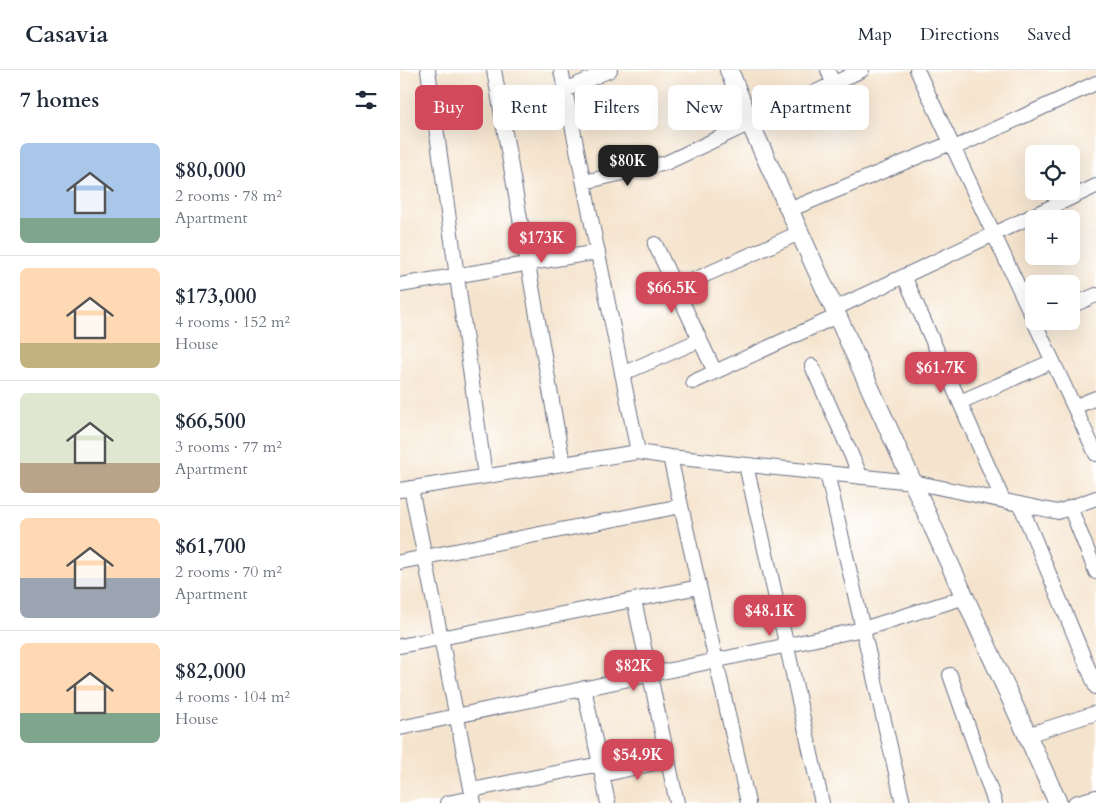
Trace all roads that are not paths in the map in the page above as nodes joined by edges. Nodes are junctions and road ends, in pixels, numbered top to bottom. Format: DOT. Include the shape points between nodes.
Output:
graph roads {
  1 [pos="428,70"];
  2 [pos="494,70"];
  3 [pos="561,70"];
  4 [pos="610,70"];
  5 [pos="729,70"];
  6 [pos="828,70"];
  7 [pos="862,70"];
  8 [pos="917,70"];
  9 [pos="1096,83"];
  10 [pos="833,84"];
  11 [pos="564,85"];
  12 [pos="565,90"];
  13 [pos="750,123"];
  14 [pos="953,146"];
  15 [pos="584,182"];
  16 [pos="1096,186"];
  17 [pos="789,210"];
  18 [pos="799,233"];
  19 [pos="994,234"];
  20 [pos="655,244"];
  21 [pos="598,252"];
  22 [pos="528,264"];
  23 [pos="457,276"];
  24 [pos="904,276"];
  25 [pos="400,285"];
  26 [pos="676,288"];
  27 [pos="1096,295"];
  28 [pos="1025,300"];
  29 [pos="1080,302"];
  30 [pos="835,312"];
  31 [pos="1039,330"];
  32 [pos="700,340"];
  33 [pos="1052,361"];
  34 [pos="812,366"];
  35 [pos="715,372"];
  36 [pos="622,374"];
  37 [pos="693,382"];
  38 [pos="1096,398"];
  39 [pos="960,402"];
  40 [pos="1074,407"];
  41 [pos="638,452"];
  42 [pos="1096,454"];
  43 [pos="670,457"];
  44 [pos="563,464"];
  45 [pos="746,465"];
  46 [pos="827,473"];
  47 [pos="485,476"];
  48 [pos="861,477"];
  49 [pos="913,482"];
  50 [pos="405,489"];
  51 [pos="1096,498"];
  52 [pos="1003,500"];
  53 [pos="1020,504"];
  54 [pos="681,506"];
  55 [pos="1070,507"];
  56 [pos="425,558"];
  57 [pos="400,562"];
  58 [pos="1096,572"];
  59 [pos="699,587"];
  60 [pos="965,597"];
  61 [pos="634,600"];
  62 [pos="863,629"];
  63 [pos="441,638"];
  64 [pos="787,645"];
  65 [pos="400,646"];
  66 [pos="716,660"];
  67 [pos="650,674"];
  68 [pos="950,675"];
  69 [pos="584,688"];
  70 [pos="1096,688"];
  71 [pos="1096,713"];
  72 [pos="457,716"];
  73 [pos="400,728"];
  74 [pos="1027,735"];
  75 [pos="668,760"];
  76 [pos="601,770"];
  77 [pos="473,797"];
  78 [pos="1096,797"];
  79 [pos="1055,802"];
  80 [pos="447,803"];
  81 [pos="608,803"];
  82 [pos="677,803"];
  83 [pos="748,803"];
  84 [pos="822,803"];
  85 [pos="903,803"];
  86 [pos="995,803"];
  87 [pos="1075,803"];
  1 -- 23 [label="street"];
  2 -- 22 [label="street"];
  3 -- 11 [label="street"];
  4 -- 12 [label="street"];
  5 -- 13 [label="street"];
  6 -- 10 [label="street"];
  7 -- 10 [label="street"];
  8 -- 14 [label="street"];
  9 -- 14 [label="street"];
  10 -- 13 [label="street"];
  12 -- 15 [label="street"];
  13 -- 15 [label="street" via="666,163"];
  13 -- 17 [label="street"];
  14 -- 17 [label="street"];
  14 -- 19 [label="street"];
  15 -- 21 [label="street"];
  16 -- 19 [label="street"];
  17 -- 18 [label="street"];
  18 -- 26 [label="street"];
  18 -- 30 [label="street"];
  19 -- 24 [label="street"];
  19 -- 28 [label="street"];
  20 -- 26 [label="street"];
  21 -- 22 [label="street"];
  21 -- 36 [label="street"];
  22 -- 23 [label="street"];
  22 -- 44 [label="street"];
  23 -- 25 [label="street"];
  23 -- 47 [label="street"];
  24 -- 30 [label="street"];
  24 -- 39 [label="street"];
  26 -- 32 [label="street"];
  27 -- 29 [label="street"];
  30 -- 35 [label="street"];
  30 -- 49 [label="street"];
  31 -- 33 [label="street"];
  32 -- 35 [label="street"];
  32 -- 36 [label="street"];
  33 -- 39 [label="street"];
  33 -- 40 [label="street"];
  34 -- 48 [label="street"];
  35 -- 37 [label="street"];
  36 -- 41 [label="street"];
  38 -- 40 [label="street"];
  39 -- 52 [label="street"];
  40 -- 42 [label="street"];
  41 -- 43 [label="street"];
  41 -- 44 [label="street"];
  43 -- 45 [label="street"];
  43 -- 54 [label="street"];
  44 -- 47 [label="street"];
  45 -- 46 [label="street"];
  45 -- 64 [label="street"];
  46 -- 48 [label="street"];
  46 -- 62 [label="street"];
  47 -- 50 [label="street"];
  48 -- 49 [label="street"];
  49 -- 52 [label="street"];
  49 -- 60 [label="street"];
  50 -- 56 [label="street"];
  51 -- 55 [label="street"];
  52 -- 53 [label="street"];
  53 -- 55 [label="street" via="1058,512"];
  53 -- 70 [label="street"];
  54 -- 56 [label="street"];
  54 -- 59 [label="street"];
  55 -- 58 [label="street"];
  56 -- 57 [label="street"];
  56 -- 63 [label="street"];
  59 -- 61 [label="street"];
  59 -- 66 [label="street"];
  60 -- 62 [label="street"];
  60 -- 74 [label="street"];
  61 -- 63 [label="street"];
  61 -- 67 [label="street"];
  62 -- 64 [label="street"];
  62 -- 85 [label="street"];
  63 -- 65 [label="street"];
  63 -- 72 [label="street"];
  64 -- 66 [label="street"];
  64 -- 84 [label="street"];
  66 -- 67 [label="street"];
  66 -- 83 [label="street"];
  67 -- 69 [label="street"];
  67 -- 75 [label="street"];
  68 -- 86 [label="street"];
  69 -- 72 [label="street"];
  69 -- 76 [label="street"];
  71 -- 74 [label="street"];
  72 -- 73 [label="street"];
  72 -- 77 [label="street"];
  74 -- 79 [label="street"];
  75 -- 76 [label="street"];
  75 -- 82 [label="street"];
  76 -- 77 [label="street"];
  76 -- 81 [label="street"];
  77 -- 80 [label="street"];
  78 -- 87 [label="street"];
}
